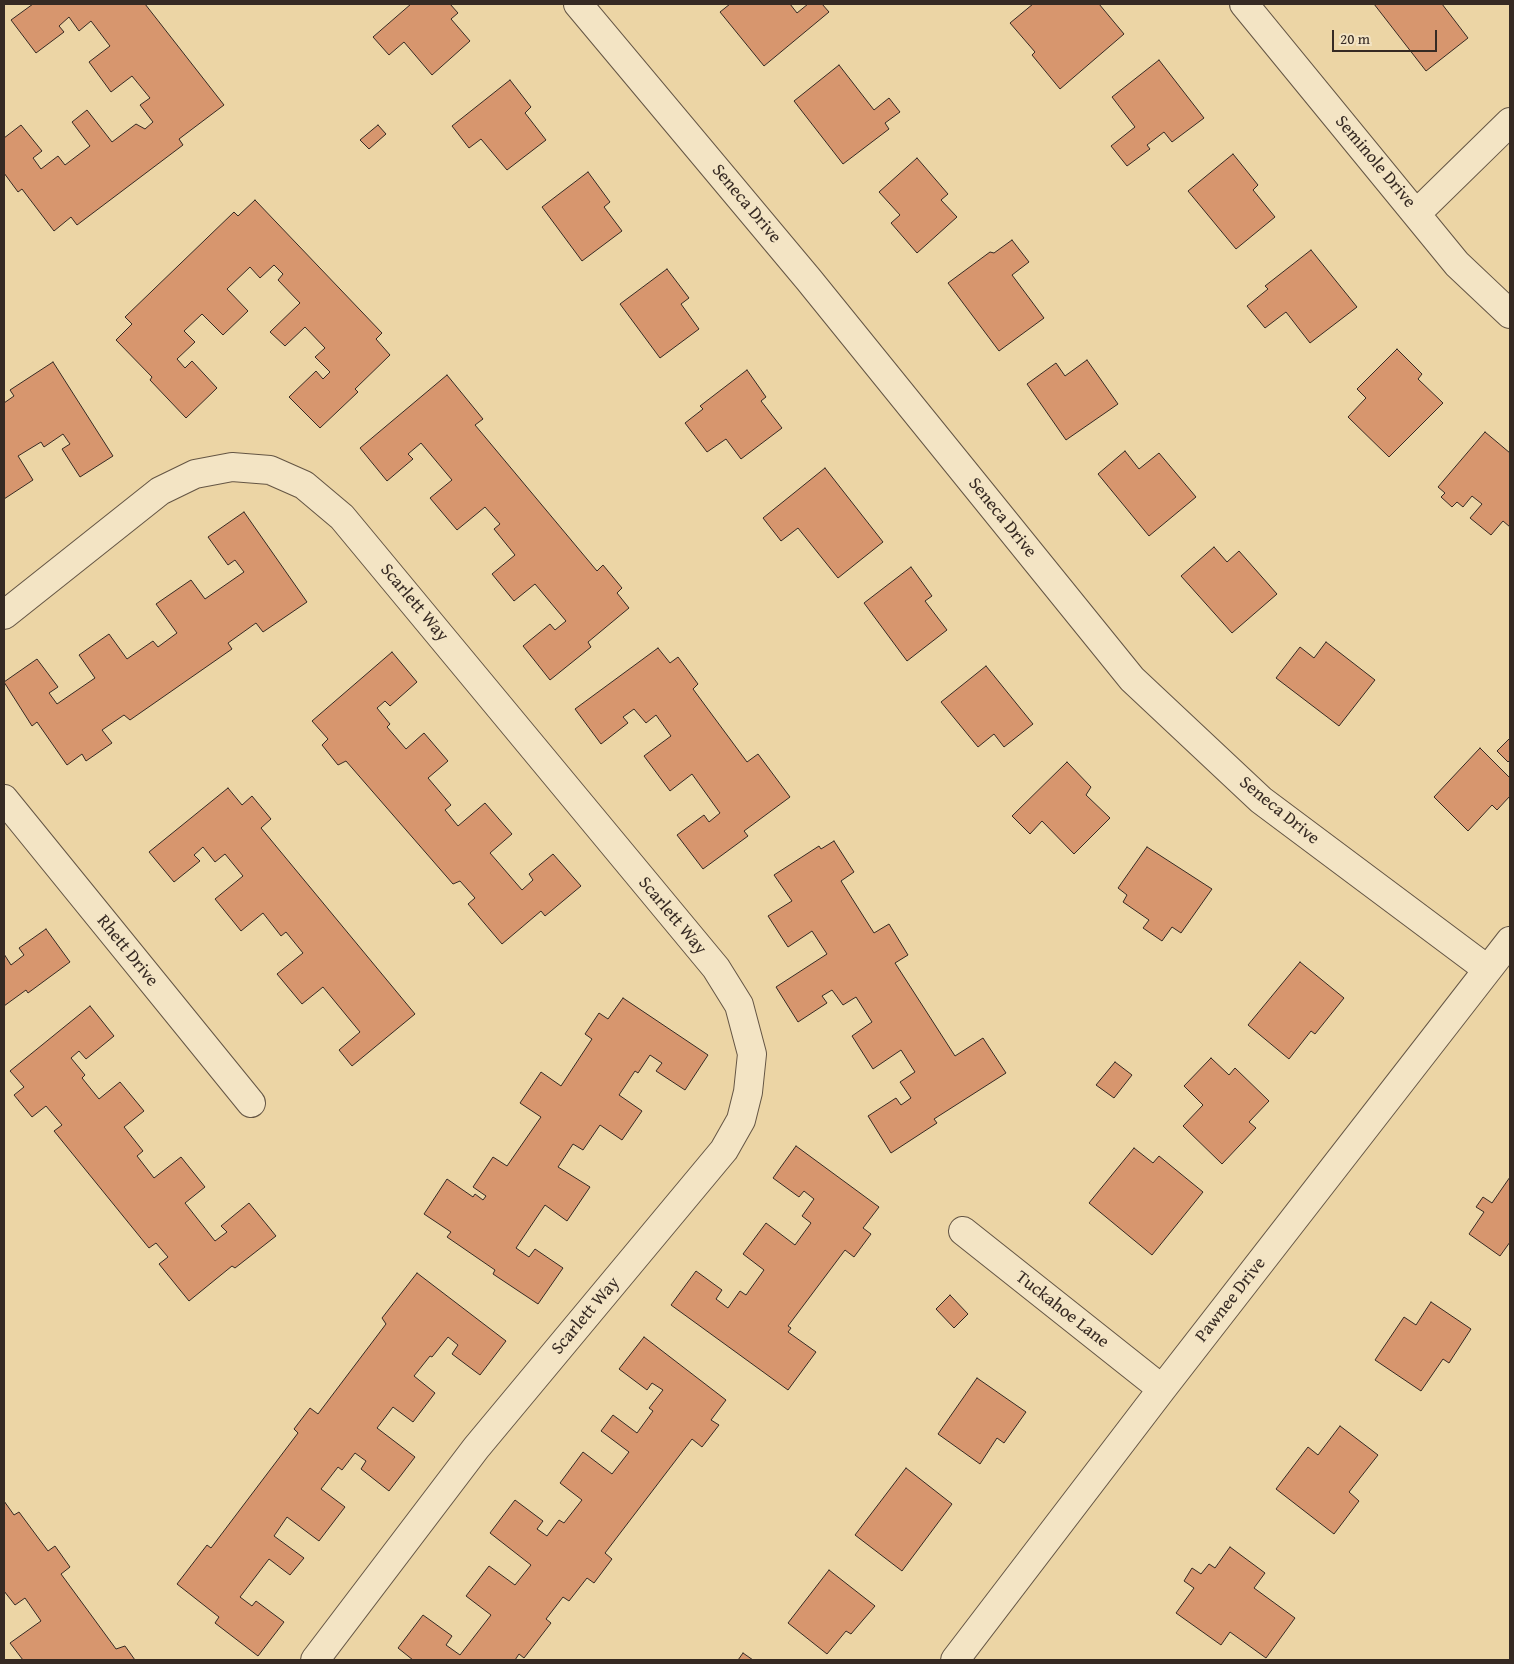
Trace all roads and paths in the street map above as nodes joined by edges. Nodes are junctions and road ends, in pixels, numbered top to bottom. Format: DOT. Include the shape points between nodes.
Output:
graph roads {
  1 [pos="578,4"];
  2 [pos="1244,4"];
  3 [pos="1510,122"];
  4 [pos="1417,212"];
  5 [pos="1510,314"];
  6 [pos="4,615"];
  7 [pos="4,799"];
  8 [pos="1510,941"];
  9 [pos="1487,969"];
  10 [pos="251,1103"];
  11 [pos="962,1230"];
  12 [pos="1162,1389"];
  13 [pos="315,1660"];
  14 [pos="955,1660"];
  1 -- 9 [label="street, Seneca Drive" via="809,280 1132,679 1261,800"];
  2 -- 4 [label="street, Seminole Drive"];
  3 -- 4 [label="street"];
  4 -- 5 [label="street, Seminole Drive" via="1457,264"];
  6 -- 13 [label="street, Scarlett Way" via="160,491 195,474 232,467 270,470 304,485 342,517 716,968 739,1005 752,1054 741,1120 724,1150 476,1448"];
  7 -- 10 [label="street, Rhett Drive"];
  8 -- 9 [label="street, Pawnee Drive"];
  9 -- 12 [label="street, Pawnee Drive"];
  11 -- 12 [label="street, Tuckahoe Lane"];
  12 -- 14 [label="street, Pawnee Drive"];
}
